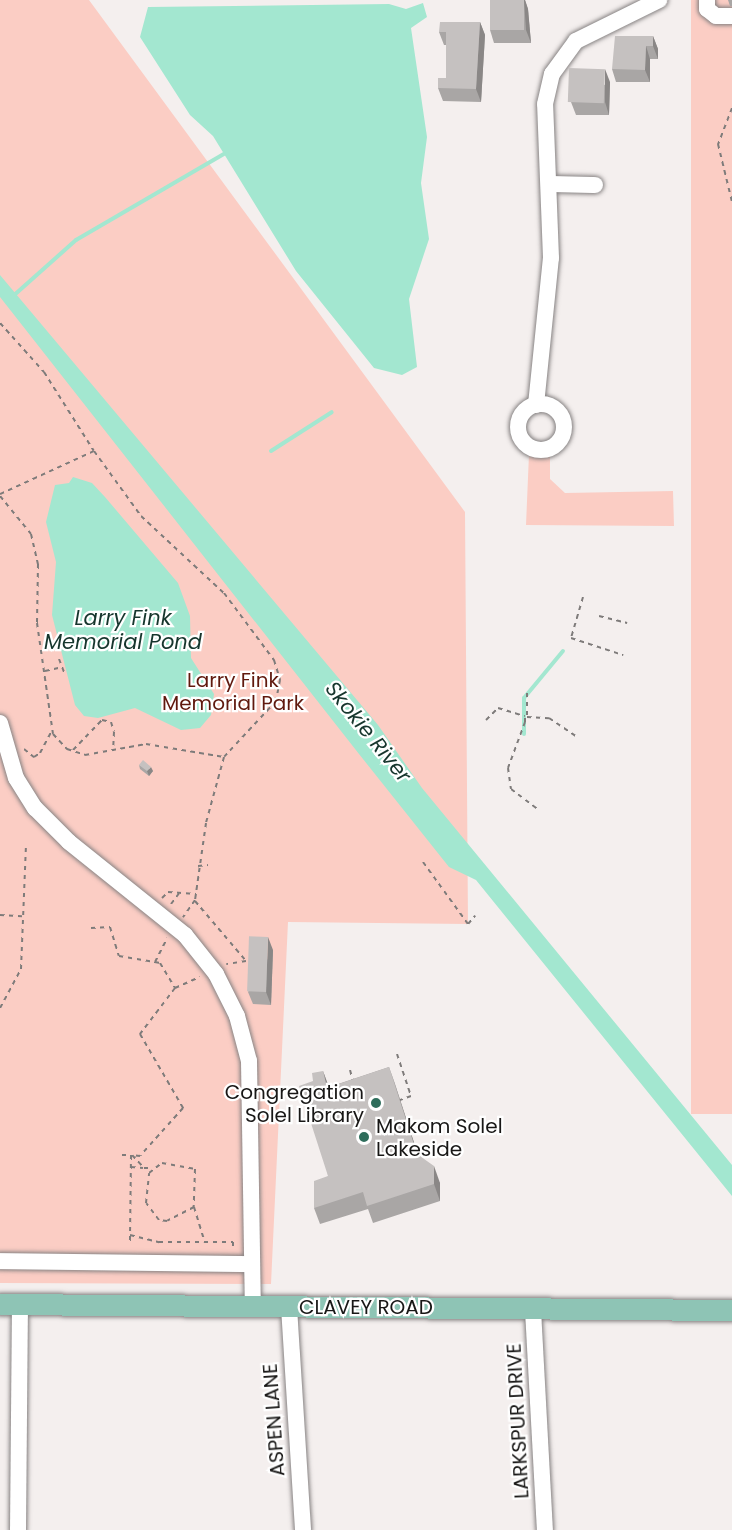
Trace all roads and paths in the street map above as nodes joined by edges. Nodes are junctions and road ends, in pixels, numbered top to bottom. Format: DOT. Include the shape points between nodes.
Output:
graph roads {
  1 [pos="659,0"];
  2 [pos="707,0"];
  3 [pos="732,16"];
  4 [pos="732,108"];
  5 [pos="549,184"];
  6 [pos="595,185"];
  7 [pos="732,202"];
  8 [pos="0,323"];
  9 [pos="536,405"];
  10 [pos="94,451"];
  11 [pos="0,495"];
  12 [pos="583,597"];
  13 [pos="599,616"];
  14 [pos="627,623"];
  15 [pos="623,655"];
  16 [pos="59,659"];
  17 [pos="62,667"];
  18 [pos="45,671"];
  19 [pos="65,675"];
  20 [pos="527,693"];
  21 [pos="527,717"];
  22 [pos="486,720"];
  23 [pos="0,723"];
  24 [pos="52,730"];
  25 [pos="576,736"];
  26 [pos="3,740"];
  27 [pos="72,751"];
  28 [pos="113,751"];
  29 [pos="224,758"];
  30 [pos="538,809"];
  31 [pos="26,844"];
  32 [pos="423,861"];
  33 [pos="208,865"];
  34 [pos="198,866"];
  35 [pos="195,894"];
  36 [pos="153,910"];
  37 [pos="0,915"];
  38 [pos="22,916"];
  39 [pos="475,916"];
  40 [pos="176,927"];
  41 [pos="91,928"];
  42 [pos="246,961"];
  43 [pos="254,961"];
  44 [pos="155,962"];
  45 [pos="0,1008"];
  46 [pos="397,1054"];
  47 [pos="350,1070"];
  48 [pos="351,1091"];
  49 [pos="400,1100"];
  50 [pos="122,1155"];
  51 [pos="131,1155"];
  52 [pos="131,1167"];
  53 [pos="144,1168"];
  54 [pos="153,1168"];
  55 [pos="194,1207"];
  56 [pos="130,1235"];
  57 [pos="205,1242"];
  58 [pos="129,1243"];
  59 [pos="233,1256"];
  60 [pos="0,1261"];
  61 [pos="252,1264"];
  62 [pos="10,1304"];
  63 [pos="253,1306"];
  64 [pos="289,1307"];
  65 [pos="533,1310"];
  66 [pos="732,1310"];
  67 [pos="18,1530"];
  68 [pos="303,1530"];
  69 [pos="545,1530"];
  1 -- 5 [label="street" via="631,18 593,30 562,57 545,104"];
  2 -- 3 [label="street" via="707,9 716,16"];
  4 -- 7 [label="path" via="718,144"];
  5 -- 6 [label="street"];
  5 -- 9 [label="street" via="551,258"];
  8 -- 10 [label="path" via="44,372"];
  10 -- 11 [label="path"];
  10 -- 29 [label="path" via="141,516 224,593 274,660 279,680 276,701"];
  11 -- 18 [label="path" via="31,534 38,564 38,623"];
  12 -- 15 [label="path" via="572,638"];
  13 -- 14 [label="path"];
  16 -- 17 [label="path"];
  17 -- 18 [label="path"];
  17 -- 19 [label="path"];
  18 -- 24 [label="path"];
  20 -- 21 [label="path"];
  21 -- 22 [label="path, bridge" via="498,708"];
  21 -- 25 [label="path" via="549,718"];
  21 -- 30 [label="path" via="508,768 512,789"];
  23 -- 26 [label="street"];
  24 -- 26 [label="path" via="34,757 20,736"];
  24 -- 27 [label="path"];
  26 -- 36 [label="street" via="16,778 35,808"];
  27 -- 28 [label="path"];
  27 -- 28 [label="path" via="102,720 111,722"];
  28 -- 29 [label="path" via="174,745"];
  29 -- 34 [label="path"];
  31 -- 38 [label="path"];
  32 -- 39 [label="path" via="468,924"];
  33 -- 34 [label="path"];
  34 -- 35 [label="path"];
  35 -- 36 [label="path" via="168,892"];
  35 -- 40 [label="path"];
  36 -- 40 [label="street"];
  37 -- 38 [label="path"];
  38 -- 45 [label="path" via="21,969"];
  40 -- 44 [label="path"];
  40 -- 61 [label="street" via="216,974 237,1016 249,1061"];
  41 -- 44 [label="path" via="110,927 119,956"];
  42 -- 43 [label="path"];
  44 -- 51 [label="path" via="168,971 175,988 140,1034 183,1108 140,1156"];
  46 -- 49 [label="path" via="411,1096"];
  47 -- 48 [label="path"];
  50 -- 51 [label="path"];
  51 -- 52 [label="path"];
  51 -- 53 [label="path"];
  52 -- 53 [label="path"];
  52 -- 56 [label="path"];
  53 -- 54 [label="path"];
  54 -- 55 [label="path" via="185,1163 195,1169"];
  54 -- 55 [label="path" via="146,1193 150,1212 166,1221"];
  55 -- 57 [label="path"];
  56 -- 57 [label="path" via="159,1242"];
  56 -- 58 [label="path"];
  57 -- 59 [label="path" via="232,1242"];
  60 -- 61 [label="street"];
  61 -- 63 [label="street"];
  62 -- 63 [label="main road, CLAVEY ROAD"];
  62 -- 67 [label="street"];
  63 -- 64 [label="main road, CLAVEY ROAD"];
  64 -- 65 [label="main road, CLAVEY ROAD"];
  64 -- 68 [label="street, ASPEN LANE"];
  65 -- 66 [label="main road, CLAVEY ROAD"];
  65 -- 69 [label="street, LARKSPUR DRIVE"];
}
